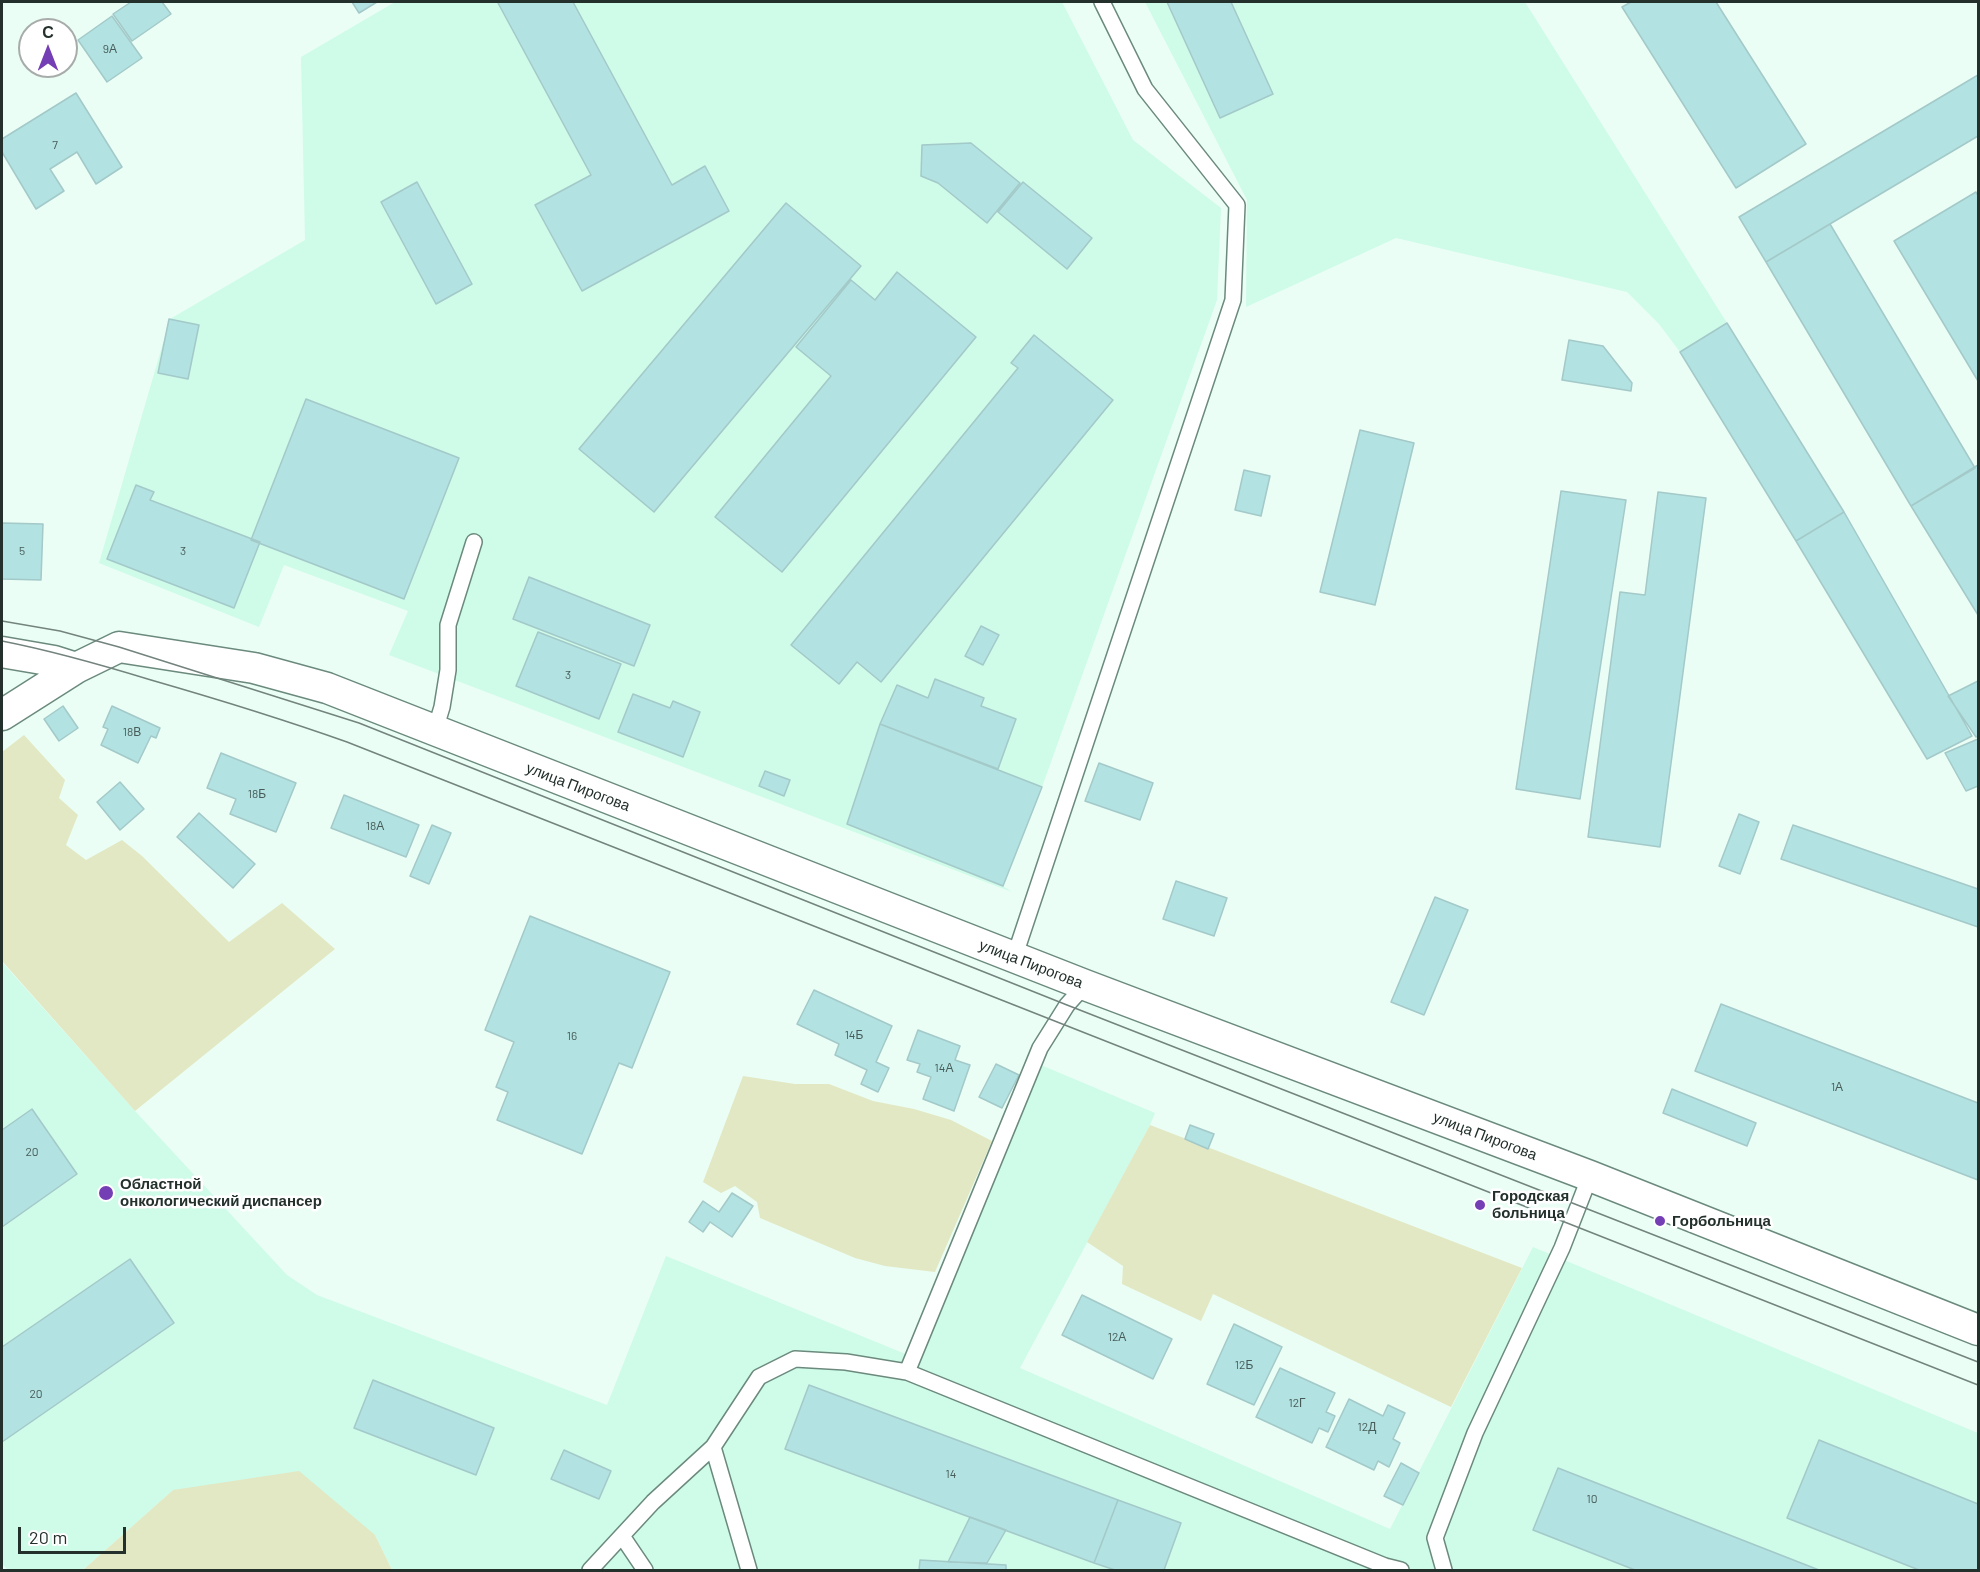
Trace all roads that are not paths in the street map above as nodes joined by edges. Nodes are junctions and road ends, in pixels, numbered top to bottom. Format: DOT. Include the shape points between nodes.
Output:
graph roads {
  1 [pos="1102,2"];
  2 [pos="474,542"];
  3 [pos="2,652"];
  4 [pos="76,669"];
  5 [pos="2,715"];
  6 [pos="435,730"];
  7 [pos="1014,958"];
  8 [pos="1085,985"];
  9 [pos="1590,1176"];
  10 [pos="1978,1330"];
  11 [pos="907,1372"];
  12 [pos="713,1447"];
  13 [pos="622,1536"];
  14 [pos="590,1570"];
  15 [pos="645,1570"];
  16 [pos="749,1570"];
  17 [pos="1401,1570"];
  18 [pos="1444,1570"];
  1 -- 7 [label="lane" via="1145,89 1237,205 1233,300"];
  2 -- 6 [label="lane" via="448,625 448,670"];
  3 -- 4 [label="street"];
  4 -- 5 [label="street, улица Пирогова"];
  4 -- 6 [label="street, улица Пирогова" via="118,647 182,656 327,688"];
  6 -- 7 [label="street, улица Пирогова"];
  7 -- 8 [label="street, улица Пирогова"];
  8 -- 9 [label="street, улица Пирогова"];
  8 -- 11 [label="lane" via="1067,1005 1040,1048"];
  9 -- 10 [label="street, улица Пирогова"];
  9 -- 18 [label="lane" via="1562,1248 1475,1433 1435,1538"];
  11 -- 12 [label="lane" via="795,1359 759,1377"];
  11 -- 17 [label="lane"];
  12 -- 13 [label="lane"];
  12 -- 16 [label="lane"];
  13 -- 14 [label="lane"];
  13 -- 15 [label="lane"];
}
